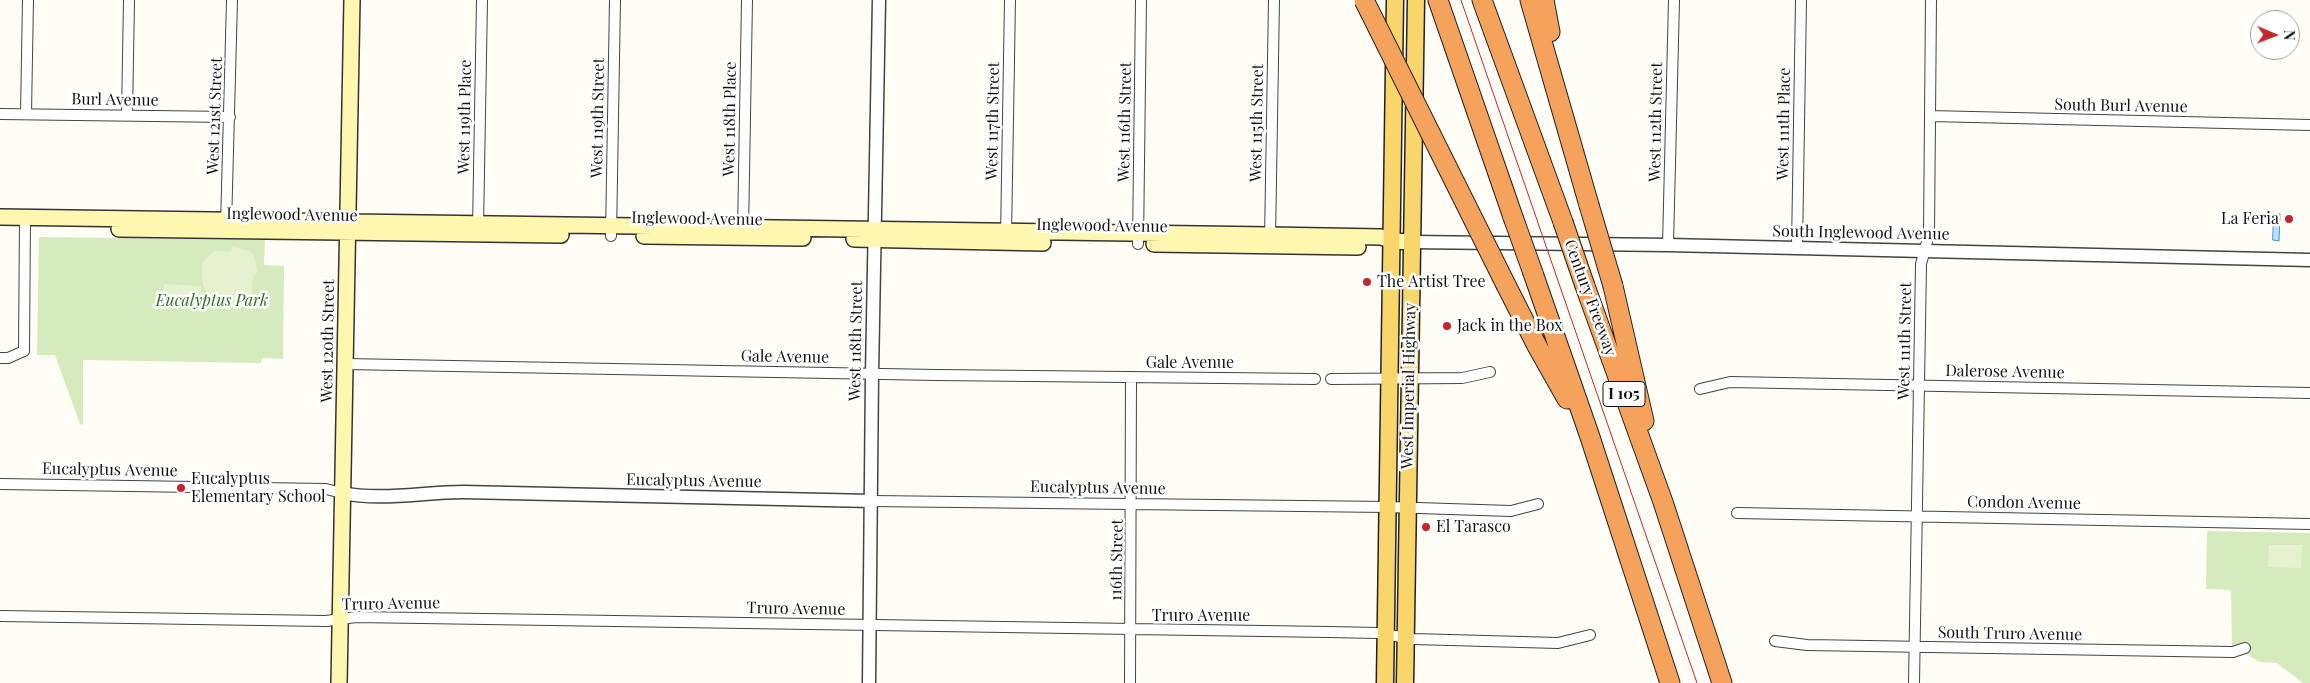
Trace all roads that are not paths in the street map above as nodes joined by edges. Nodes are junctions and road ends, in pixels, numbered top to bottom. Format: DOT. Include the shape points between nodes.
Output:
graph roads {
  1 [pos="28,0"];
  2 [pos="129,0"];
  3 [pos="232,0"];
  4 [pos="352,0"];
  5 [pos="482,0"];
  6 [pos="615,0"];
  7 [pos="747,0"];
  8 [pos="880,0"];
  9 [pos="1010,0"];
  10 [pos="1141,0"];
  11 [pos="1274,0"];
  12 [pos="1364,0"];
  13 [pos="1395,0"];
  14 [pos="1416,0"];
  15 [pos="1428,0"];
  16 [pos="1482,0"];
  17 [pos="1530,0"];
  18 [pos="1544,0"];
  19 [pos="1674,0"];
  20 [pos="1801,0"];
  21 [pos="1931,0"];
  22 [pos="1441,8"];
  23 [pos="0,114"];
  24 [pos="26,114"];
  25 [pos="128,115"];
  26 [pos="1930,116"];
  27 [pos="230,117"];
  28 [pos="2310,124"];
  29 [pos="1568,132"];
  30 [pos="0,217"];
  31 [pos="25,223"];
  32 [pos="226,226"];
  33 [pos="0,227"];
  34 [pos="348,228"];
  35 [pos="478,228"];
  36 [pos="611,231"];
  37 [pos="743,232"];
  38 [pos="874,235"];
  39 [pos="1006,237"];
  40 [pos="1138,239"];
  41 [pos="1270,240"];
  42 [pos="1392,242"];
  43 [pos="1411,242"];
  44 [pos="1668,245"];
  45 [pos="1797,248"];
  46 [pos="1925,251"];
  47 [pos="2310,260"];
  48 [pos="0,358"];
  49 [pos="344,364"];
  50 [pos="1490,372"];
  51 [pos="872,374"];
  52 [pos="1131,378"];
  53 [pos="1315,378"];
  54 [pos="1409,378"];
  55 [pos="1330,379"];
  56 [pos="1391,380"];
  57 [pos="1920,385"];
  58 [pos="1700,388"];
  59 [pos="2310,393"];
  60 [pos="1590,437"];
  61 [pos="0,484"];
  62 [pos="342,493"];
  63 [pos="871,501"];
  64 [pos="1662,502"];
  65 [pos="1538,504"];
  66 [pos="1132,505"];
  67 [pos="1387,507"];
  68 [pos="1407,509"];
  69 [pos="1737,513"];
  70 [pos="1917,516"];
  71 [pos="2310,524"];
  72 [pos="0,616"];
  73 [pos="340,619"];
  74 [pos="870,625"];
  75 [pos="1131,630"];
  76 [pos="1386,635"];
  77 [pos="1590,635"];
  78 [pos="1406,639"];
  79 [pos="1775,641"];
  80 [pos="1914,647"];
  81 [pos="2245,648"];
  82 [pos="339,683"];
  83 [pos="869,683"];
  84 [pos="1130,683"];
  85 [pos="1385,683"];
  86 [pos="1405,683"];
  87 [pos="1670,683"];
  88 [pos="1722,683"];
  89 [pos="1914,683"];
  1 -- 24 [label="street"];
  2 -- 25 [label="street"];
  3 -- 27 [label="street, West 121st Street"];
  4 -- 34 [label="main road, West 120th Street"];
  5 -- 35 [label="street, West 119th Place"];
  6 -- 36 [label="street, West 119th Street"];
  7 -- 37 [label="street, West 118th Place"];
  8 -- 38 [label="street, West 118th Street"];
  9 -- 39 [label="street, West 117th Street"];
  10 -- 40 [label="street, West 116th Street"];
  11 -- 41 [label="street, West 115th Street"];
  12 -- 60 [label="highway, bridge" via="1536,344"];
  13 -- 42 [label="main road, West Imperial Highway"];
  14 -- 43 [label="main road, West Imperial Highway"];
  15 -- 22 [label="highway"];
  16 -- 64 [label="highway, Century Freeway / I 105, bridge"];
  17 -- 29 [label="highway"];
  18 -- 29 [label="highway"];
  19 -- 44 [label="street, West 112th Street"];
  20 -- 45 [label="street, West 111th Place"];
  21 -- 26 [label="street, West 111th Street"];
  22 -- 60 [label="highway, I 105, bridge"];
  23 -- 24 [label="street, Burl Avenue"];
  24 -- 25 [label="street, Burl Avenue"];
  25 -- 27 [label="street, Burl Avenue"];
  26 -- 28 [label="street, South Burl Avenue"];
  26 -- 46 [label="street, West 111th Street" via="1929,234"];
  27 -- 32 [label="street, West 121st Street"];
  29 -- 64 [label="highway, bridge" via="1612,286"];
  30 -- 31 [label="main road, Inglewood Avenue"];
  31 -- 32 [label="main road, Inglewood Avenue"];
  31 -- 33 [label="main road, Inglewood Avenue"];
  31 -- 48 [label="street" via="24,350 8,358"];
  32 -- 34 [label="main road, Inglewood Avenue"];
  34 -- 35 [label="main road, Inglewood Avenue"];
  34 -- 49 [label="main road, West 120th Street"];
  35 -- 36 [label="main road, Inglewood Avenue"];
  36 -- 37 [label="main road, Inglewood Avenue"];
  37 -- 38 [label="main road, Inglewood Avenue"];
  38 -- 39 [label="main road, Inglewood Avenue"];
  38 -- 51 [label="street, West 118th Street"];
  39 -- 40 [label="main road, Inglewood Avenue"];
  40 -- 41 [label="main road, Inglewood Avenue"];
  41 -- 42 [label="main road, Inglewood Avenue" via="1380,247"];
  42 -- 43 [label="main road, Inglewood Avenue"];
  42 -- 56 [label="main road, West Imperial Highway"];
  43 -- 44 [label="street, South Inglewood Avenue"];
  43 -- 54 [label="main road, West Imperial Highway"];
  44 -- 45 [label="street, South Inglewood Avenue"];
  45 -- 46 [label="street, South Inglewood Avenue"];
  46 -- 47 [label="street, South Inglewood Avenue"];
  46 -- 57 [label="street, West 111th Street" via="1921,264"];
  49 -- 51 [label="street, Gale Avenue"];
  49 -- 62 [label="main road, West 120th Street"];
  50 -- 54 [label="street" via="1462,378"];
  51 -- 52 [label="street, Gale Avenue"];
  51 -- 63 [label="street, West 118th Street"];
  52 -- 53 [label="street, Gale Avenue"];
  52 -- 66 [label="street, 116th Street" via="1129,496"];
  54 -- 56 [label="street"];
  54 -- 68 [label="main road, West Imperial Highway"];
  55 -- 56 [label="street"];
  56 -- 67 [label="main road, West Imperial Highway"];
  57 -- 58 [label="street, Dalerose Avenue" via="1730,382"];
  57 -- 59 [label="street, Dalerose Avenue"];
  57 -- 70 [label="street, West 111th Street"];
  60 -- 87 [label="highway, I 105"];
  61 -- 62 [label="street, Eucalyptus Avenue" via="326,489"];
  62 -- 63 [label="street, Eucalyptus Avenue" via="414,496 463,492"];
  62 -- 73 [label="main road, West 120th Street"];
  63 -- 66 [label="street, Eucalyptus Avenue"];
  63 -- 74 [label="street, West 118th Street"];
  64 -- 88 [label="highway, Century Freeway / I 105"];
  65 -- 68 [label="street" via="1510,511"];
  66 -- 67 [label="street, Eucalyptus Avenue"];
  66 -- 75 [label="street, 116th Street"];
  67 -- 68 [label="street"];
  67 -- 76 [label="main road, West Imperial Highway"];
  68 -- 78 [label="main road, West Imperial Highway"];
  69 -- 70 [label="street, Condon Avenue"];
  70 -- 71 [label="street, Condon Avenue"];
  70 -- 80 [label="street, West 111th Street"];
  72 -- 73 [label="street, Truro Avenue"];
  73 -- 74 [label="street, Truro Avenue"];
  73 -- 82 [label="main road, West 120th Street"];
  74 -- 75 [label="street, Truro Avenue"];
  74 -- 83 [label="street, West 118th Street"];
  75 -- 76 [label="street, Truro Avenue" via="1362,632"];
  75 -- 84 [label="street, 116th Street"];
  76 -- 78 [label="street, Truro Avenue"];
  76 -- 85 [label="main road, West Imperial Highway"];
  77 -- 78 [label="street, Truro Avenue" via="1558,642"];
  78 -- 86 [label="main road, West Imperial Highway"];
  79 -- 80 [label="street, South Truro Avenue" via="1807,645"];
  80 -- 81 [label="street, South Truro Avenue" via="2233,652"];
  80 -- 89 [label="street, West 111th Street"];
}
